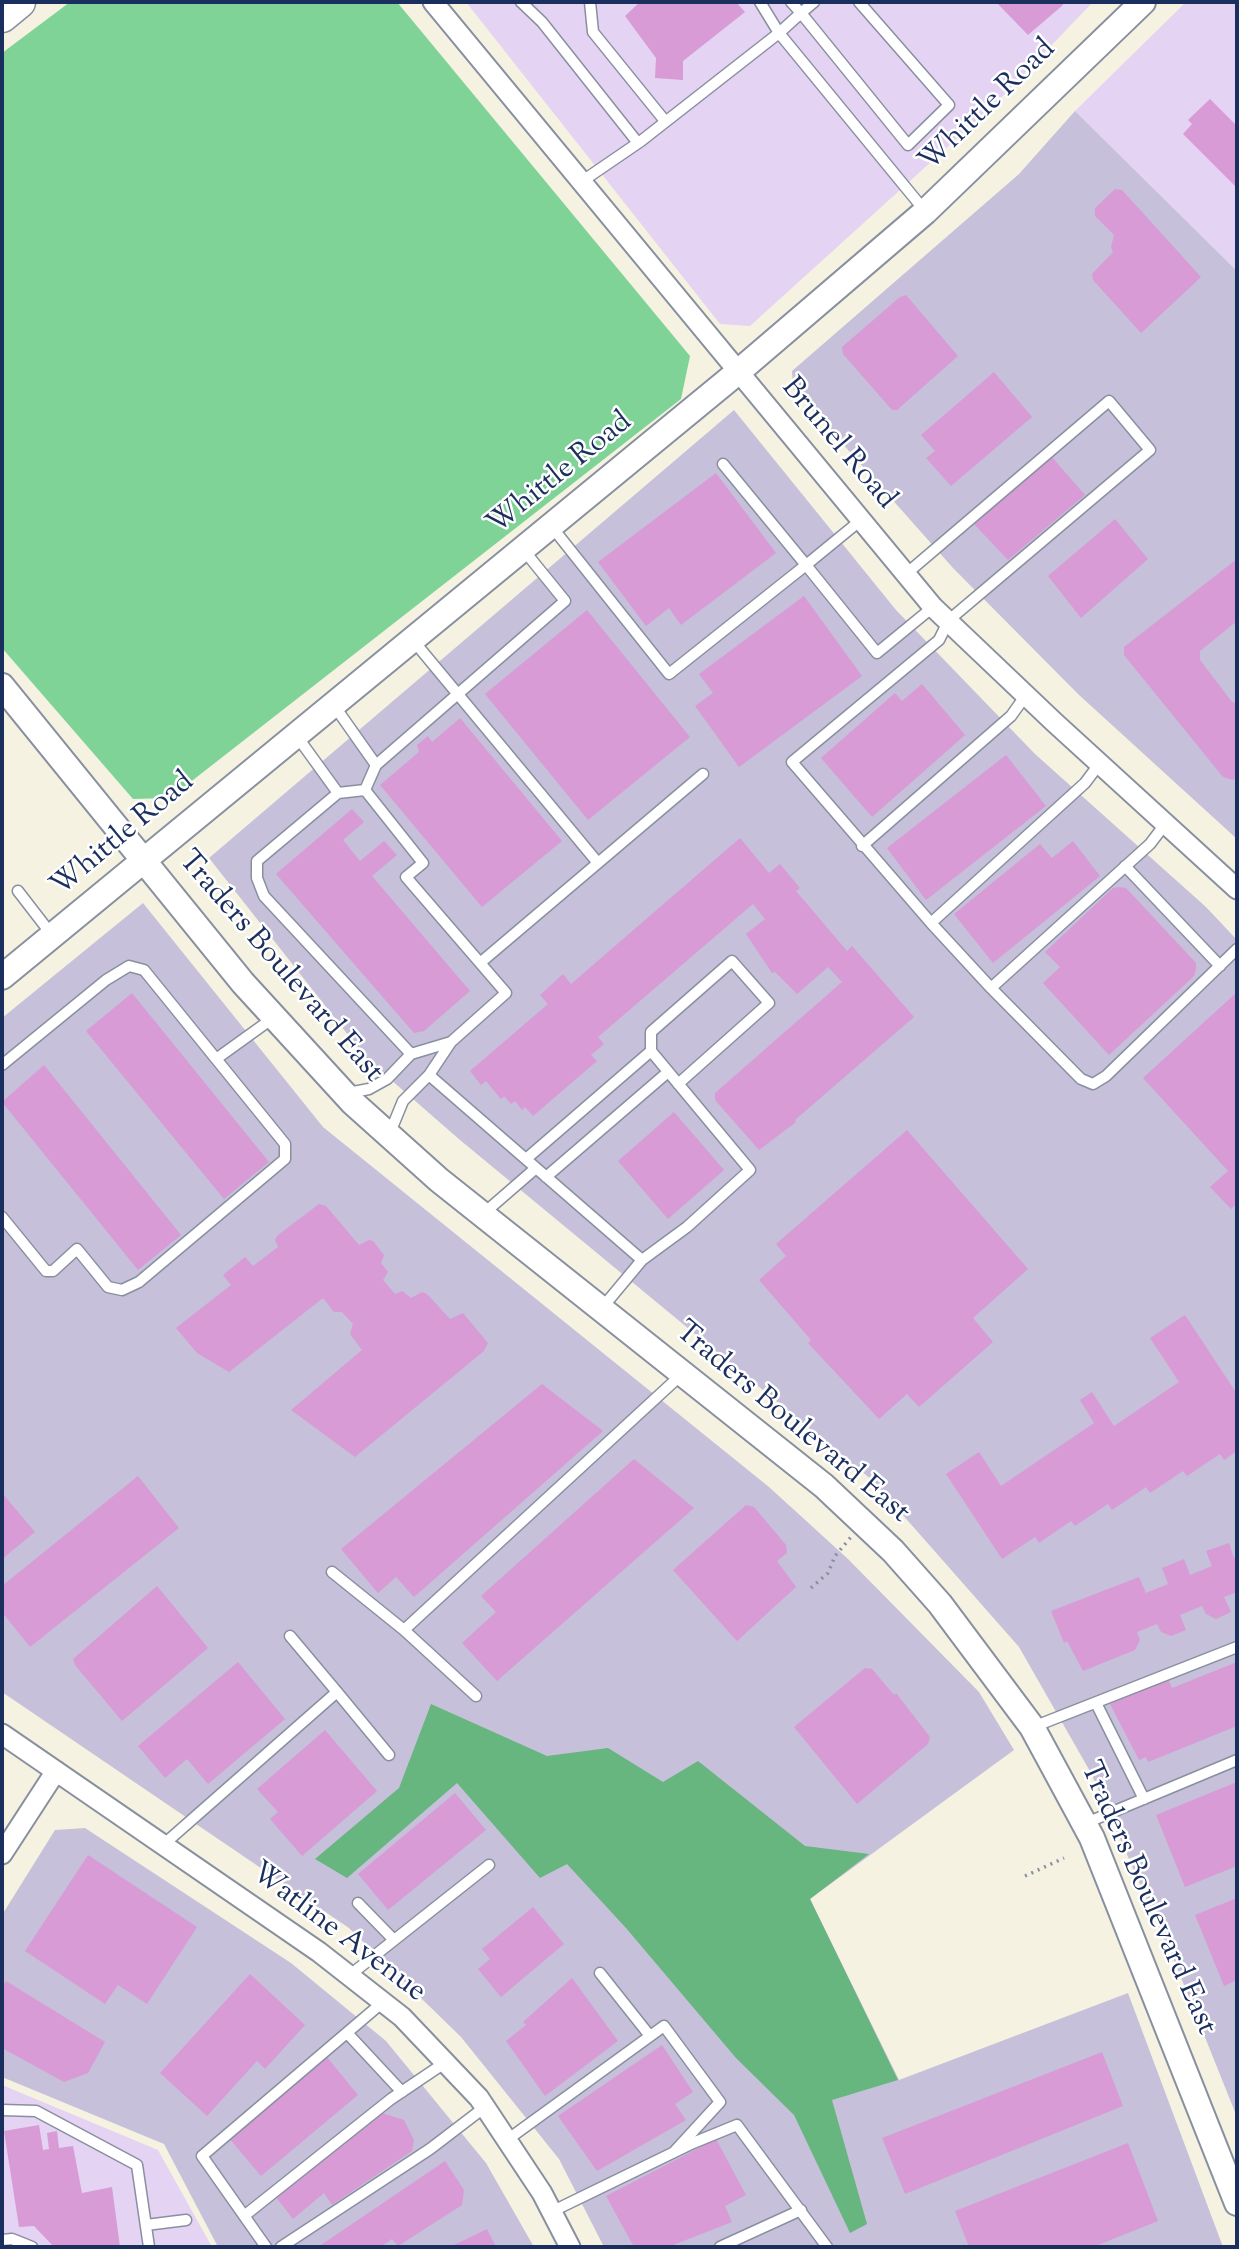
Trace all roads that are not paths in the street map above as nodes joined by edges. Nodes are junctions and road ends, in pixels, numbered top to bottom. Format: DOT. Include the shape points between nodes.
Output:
graph roads {
  1 [pos="19,2"];
  2 [pos="433,2"];
  3 [pos="520,2"];
  4 [pos="590,2"];
  5 [pos="760,2"];
  6 [pos="791,2"];
  7 [pos="814,2"];
  8 [pos="859,2"];
  9 [pos="1143,2"];
  10 [pos="801,13"];
  11 [pos="2,16"];
  12 [pos="779,33"];
  13 [pos="666,121"];
  14 [pos="638,143"];
  15 [pos="580,183"];
  16 [pos="925,212"];
  17 [pos="738,372"];
  18 [pos="723,464"];
  19 [pos="861,520"];
  20 [pos="550,525"];
  21 [pos="522,547"];
  22 [pos="806,565"];
  23 [pos="906,574"];
  24 [pos="933,607"];
  25 [pos="949,620"];
  26 [pos="411,638"];
  27 [pos="2,685"];
  28 [pos="457,694"];
  29 [pos="1026,695"];
  30 [pos="333,704"];
  31 [pos="296,734"];
  32 [pos="1100,763"];
  33 [pos="376,765"];
  34 [pos="703,774"];
  35 [pos="365,790"];
  36 [pos="338,793"];
  37 [pos="1166,823"];
  38 [pos="862,846"];
  39 [pos="145,861"];
  40 [pos="598,863"];
  41 [pos="1125,866"];
  42 [pos="1237,889"];
  43 [pos="18,891"];
  44 [pos="931,923"];
  45 [pos="53,935"];
  46 [pos="1237,949"];
  47 [pos="480,963"];
  48 [pos="1220,966"];
  49 [pos="2,977"];
  50 [pos="991,988"];
  51 [pos="273,1018"];
  52 [pos="451,1042"];
  53 [pos="651,1051"];
  54 [pos="411,1054"];
  55 [pos="216,1059"];
  56 [pos="2,1065"];
  57 [pos="668,1072"];
  58 [pos="429,1075"];
  59 [pos="678,1084"];
  60 [pos="343,1094"];
  61 [pos="388,1135"];
  62 [pos="526,1159"];
  63 [pos="536,1168"];
  64 [pos="546,1177"];
  65 [pos="483,1215"];
  66 [pos="2,1217"];
  67 [pos="642,1260"];
  68 [pos="601,1310"];
  69 [pos="684,1373"];
  70 [pos="332,1572"];
  71 [pos="404,1630"];
  72 [pos="290,1636"];
  73 [pos="1237,1647"];
  74 [pos="337,1692"];
  75 [pos="476,1696"];
  76 [pos="1096,1703"];
  77 [pos="1032,1727"];
  78 [pos="2,1734"];
  79 [pos="389,1755"];
  80 [pos="1237,1760"];
  81 [pos="55,1771"];
  82 [pos="1144,1799"];
  83 [pos="1084,1824"];
  84 [pos="163,1845"];
  85 [pos="2,1854"];
  86 [pos="489,1866"];
  87 [pos="358,1903"];
  88 [pos="394,1940"];
  89 [pos="600,1973"];
  90 [pos="350,1975"];
  91 [pos="384,2002"];
  92 [pos="348,2034"];
  93 [pos="650,2036"];
  94 [pos="446,2062"];
  95 [pos="401,2092"];
  96 [pos="485,2107"];
  97 [pos="2,2110"];
  98 [pos="507,2140"];
  99 [pos="675,2151"];
  100 [pos="1237,2203"];
  101 [pos="553,2210"];
  102 [pos="801,2210"];
  103 [pos="244,2216"];
  104 [pos="186,2220"];
  105 [pos="146,2225"];
  106 [pos="2,2240"];
  107 [pos="32,2247"];
  108 [pos="149,2247"];
  109 [pos="266,2247"];
  110 [pos="281,2247"];
  111 [pos="570,2247"];
  112 [pos="720,2247"];
  113 [pos="827,2247"];
  1 -- 11 [label="main road"];
  2 -- 15 [label="street, Brunel Road"];
  3 -- 14 [label="lane" via="542,22"];
  4 -- 13 [label="lane" via="593,32"];
  5 -- 12 [label="lane"];
  6 -- 10 [label="lane"];
  7 -- 10 [label="lane"];
  8 -- 10 [label="lane" via="949,105 908,145"];
  9 -- 16 [label="street, Whittle Road"];
  10 -- 12 [label="lane"];
  12 -- 13 [label="lane"];
  12 -- 16 [label="lane"];
  13 -- 14 [label="lane"];
  14 -- 15 [label="lane"];
  15 -- 17 [label="street, Brunel Road"];
  16 -- 17 [label="street, Whittle Road"];
  17 -- 19 [label="street, Brunel Road"];
  17 -- 20 [label="street, Whittle Road"];
  18 -- 22 [label="lane"];
  19 -- 22 [label="lane"];
  19 -- 23 [label="street, Brunel Road"];
  20 -- 21 [label="street, Whittle Road"];
  20 -- 22 [label="lane" via="669,674"];
  21 -- 26 [label="street, Whittle Road"];
  21 -- 28 [label="lane" via="565,601"];
  22 -- 24 [label="lane" via="877,653"];
  23 -- 24 [label="street, Brunel Road"];
  23 -- 25 [label="lane" via="1109,401 1150,450"];
  24 -- 25 [label="street, Brunel Road"];
  25 -- 29 [label="street, Brunel Road"];
  25 -- 38 [label="lane" via="939,640 792,762"];
  26 -- 28 [label="lane"];
  26 -- 30 [label="street, Whittle Road"];
  27 -- 39 [label="street, Traders Boulevard East"];
  28 -- 33 [label="lane"];
  28 -- 40 [label="lane"];
  29 -- 32 [label="street, Brunel Road"];
  29 -- 38 [label="lane" via="1011,716"];
  30 -- 31 [label="street, Whittle Road"];
  30 -- 33 [label="lane"];
  31 -- 36 [label="lane"];
  31 -- 39 [label="street, Whittle Road"];
  32 -- 37 [label="street, Brunel Road"];
  32 -- 44 [label="lane" via="1085,783"];
  33 -- 35 [label="lane"];
  34 -- 40 [label="lane"];
  35 -- 36 [label="lane"];
  35 -- 47 [label="lane" via="423,863 406,877"];
  36 -- 54 [label="lane" via="257,861 257,878 264,896"];
  37 -- 41 [label="lane"];
  37 -- 42 [label="street, Brunel Road"];
  38 -- 44 [label="lane"];
  39 -- 45 [label="street, Whittle Road"];
  39 -- 51 [label="street, Traders Boulevard East"];
  40 -- 47 [label="lane"];
  41 -- 48 [label="lane"];
  41 -- 50 [label="lane"];
  43 -- 45 [label="lane"];
  44 -- 50 [label="lane"];
  45 -- 49 [label="street, Whittle Road"];
  46 -- 48 [label="lane"];
  47 -- 52 [label="lane" via="506,993"];
  48 -- 50 [label="lane" via="1094,1084 1081,1079"];
  51 -- 55 [label="lane"];
  51 -- 60 [label="street, Traders Boulevard East"];
  52 -- 54 [label="lane"];
  52 -- 58 [label="lane"];
  53 -- 57 [label="lane"];
  53 -- 59 [label="lane" via="651,1032 732,961 769,1003"];
  53 -- 62 [label="lane"];
  54 -- 60 [label="lane" via="387,1079 369,1089"];
  55 -- 56 [label="lane" via="144,970 129,966"];
  55 -- 66 [label="lane" via="285,1144 285,1159 139,1282 122,1290 108,1287 77,1249 46,1271"];
  57 -- 59 [label="lane"];
  57 -- 64 [label="lane"];
  58 -- 61 [label="lane" via="403,1101"];
  58 -- 62 [label="lane"];
  59 -- 67 [label="lane" via="750,1170"];
  60 -- 61 [label="street, Traders Boulevard East"];
  61 -- 65 [label="street, Traders Boulevard East"];
  62 -- 63 [label="lane"];
  63 -- 64 [label="lane"];
  63 -- 65 [label="lane"];
  64 -- 67 [label="lane"];
  65 -- 68 [label="street, Traders Boulevard East"];
  67 -- 68 [label="lane"];
  68 -- 69 [label="street, Traders Boulevard East"];
  69 -- 71 [label="lane"];
  69 -- 77 [label="street, Traders Boulevard East" via="863,1522 940,1604"];
  70 -- 71 [label="lane"];
  71 -- 75 [label="lane"];
  72 -- 74 [label="lane"];
  73 -- 76 [label="lane"];
  74 -- 79 [label="lane"];
  74 -- 84 [label="lane"];
  76 -- 77 [label="lane"];
  76 -- 82 [label="lane"];
  77 -- 83 [label="street, Traders Boulevard East"];
  78 -- 81 [label="street, Watline Avenue"];
  80 -- 82 [label="lane"];
  81 -- 84 [label="street, Watline Avenue"];
  81 -- 85 [label="street"];
  82 -- 83 [label="lane"];
  83 -- 100 [label="street, Traders Boulevard East"];
  84 -- 90 [label="street, Watline Avenue"];
  86 -- 88 [label="lane"];
  87 -- 88 [label="lane"];
  88 -- 90 [label="lane"];
  89 -- 93 [label="lane"];
  90 -- 91 [label="street, Watline Avenue"];
  91 -- 92 [label="lane"];
  91 -- 94 [label="street, Watline Avenue"];
  92 -- 95 [label="lane"];
  92 -- 103 [label="lane" via="202,2156"];
  93 -- 98 [label="lane"];
  93 -- 99 [label="lane" via="664,2026 720,2102"];
  94 -- 95 [label="lane"];
  94 -- 96 [label="street, Watline Avenue"];
  95 -- 103 [label="lane"];
  96 -- 98 [label="street, Watline Avenue"];
  96 -- 110 [label="lane" via="430,2150"];
  97 -- 105 [label="lane" via="36,2111 137,2165"];
  98 -- 101 [label="street, Watline Avenue"];
  99 -- 101 [label="lane"];
  99 -- 102 [label="lane" via="737,2125"];
  101 -- 111 [label="street, Watline Avenue"];
  102 -- 112 [label="lane"];
  102 -- 113 [label="lane"];
  103 -- 109 [label="lane"];
  104 -- 105 [label="lane"];
  105 -- 108 [label="lane"];
  106 -- 107 [label="lane"];
}
